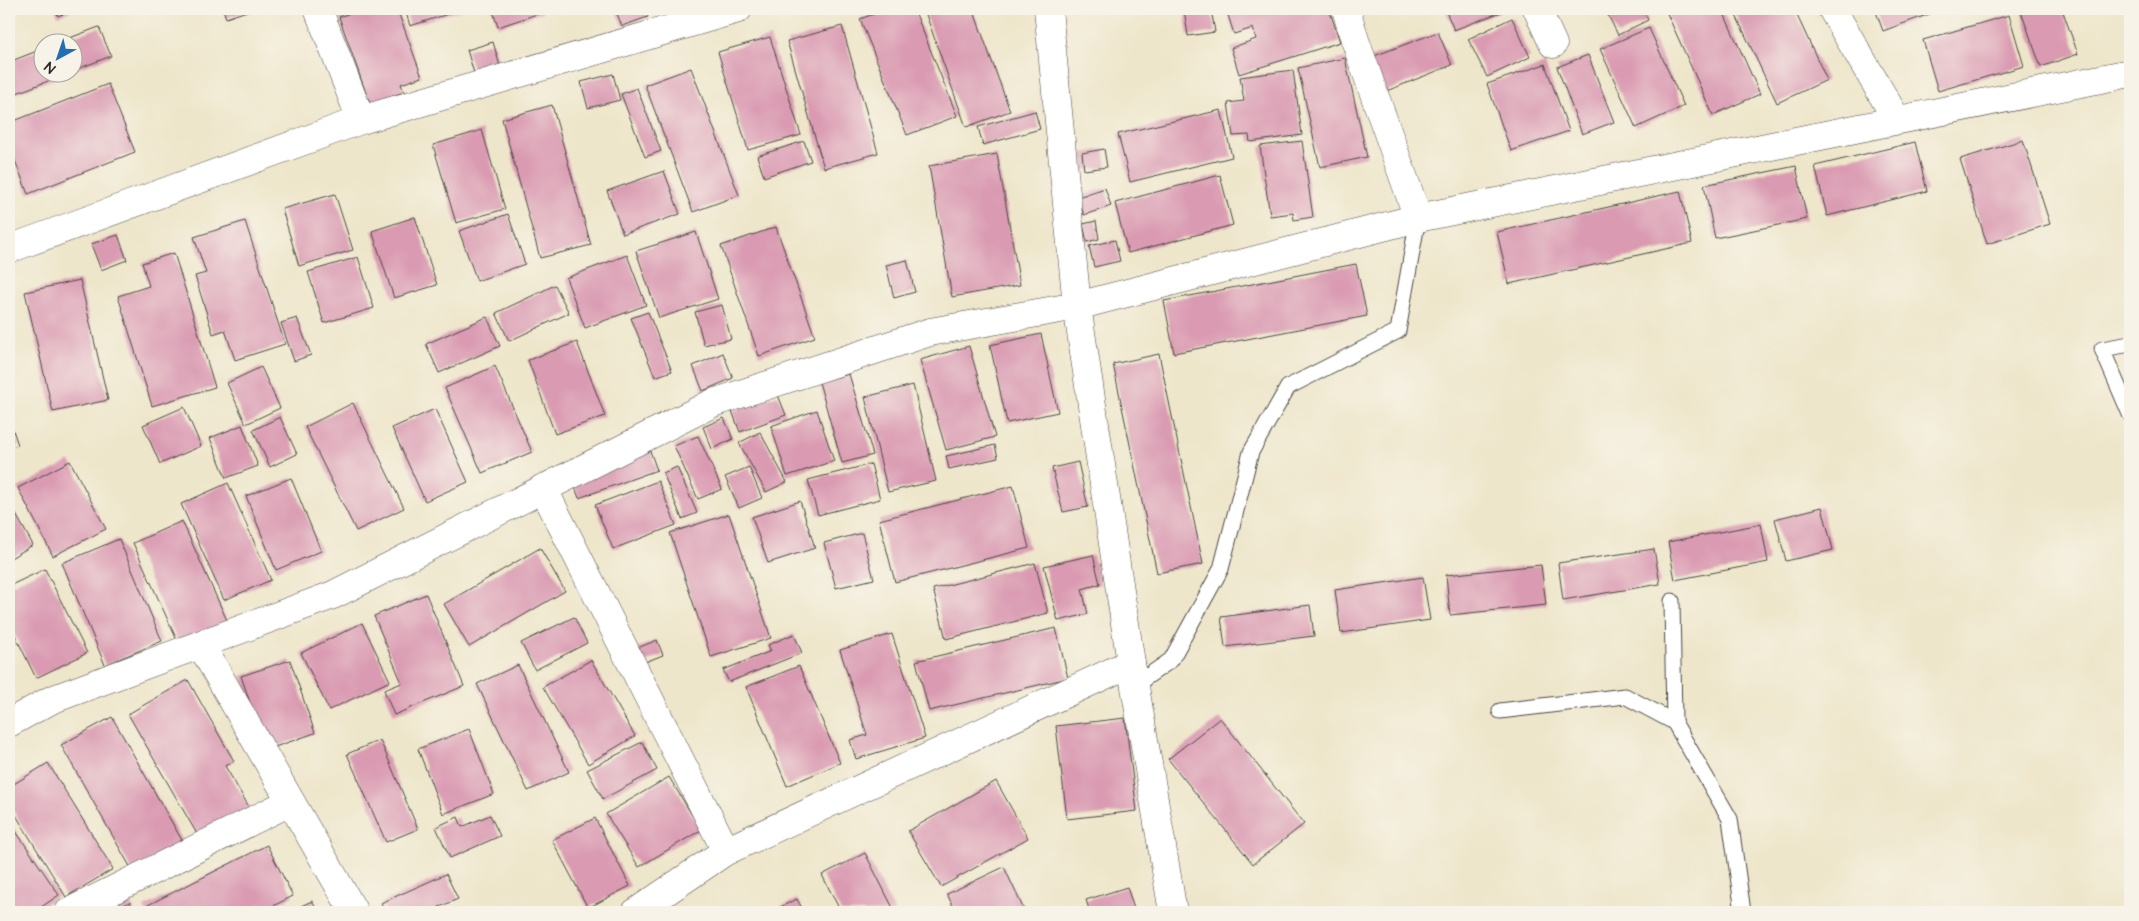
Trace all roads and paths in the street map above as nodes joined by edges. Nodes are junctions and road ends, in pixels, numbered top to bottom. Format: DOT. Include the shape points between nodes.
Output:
graph roads {
  1 [pos="318,9"];
  2 [pos="738,9"];
  3 [pos="1048,9"];
  4 [pos="1346,9"];
  5 [pos="1537,9"];
  6 [pos="1832,9"];
  7 [pos="1553,44"];
  8 [pos="2130,73"];
  9 [pos="361,120"];
  10 [pos="1897,120"];
  11 [pos="1418,218"];
  12 [pos="9,249"];
  13 [pos="1076,306"];
  14 [pos="2130,344"];
  15 [pos="2130,414"];
  16 [pos="543,488"];
  17 [pos="1672,601"];
  18 [pos="201,645"];
  19 [pos="1133,674"];
  20 [pos="1500,711"];
  21 [pos="1674,722"];
  22 [pos="9,723"];
  23 [pos="290,802"];
  24 [pos="726,851"];
  25 [pos="69,912"];
  26 [pos="354,912"];
  27 [pos="636,912"];
  28 [pos="1173,912"];
  29 [pos="1743,912"];
  1 -- 9 [label="street"];
  2 -- 9 [label="street"];
  3 -- 13 [label="street"];
  4 -- 11 [label="street"];
  5 -- 7 [label="street"];
  6 -- 10 [label="street"];
  8 -- 10 [label="street"];
  9 -- 12 [label="street"];
  10 -- 11 [label="street"];
  11 -- 13 [label="street"];
  11 -- 19 [label="lane" via="1398,330 1288,387 1250,452 1221,569 1171,660"];
  13 -- 16 [label="street" via="930,332 713,403"];
  13 -- 19 [label="street"];
  14 -- 15 [label="lane" via="2102,349"];
  16 -- 18 [label="street" via="333,595"];
  16 -- 24 [label="street"];
  17 -- 21 [label="lane"];
  18 -- 22 [label="street" via="52,700"];
  18 -- 23 [label="street"];
  19 -- 24 [label="street"];
  19 -- 28 [label="street"];
  20 -- 21 [label="lane" via="1625,696"];
  21 -- 29 [label="lane" via="1730,819"];
  23 -- 25 [label="street"];
  23 -- 26 [label="street"];
  24 -- 27 [label="street"];
}
